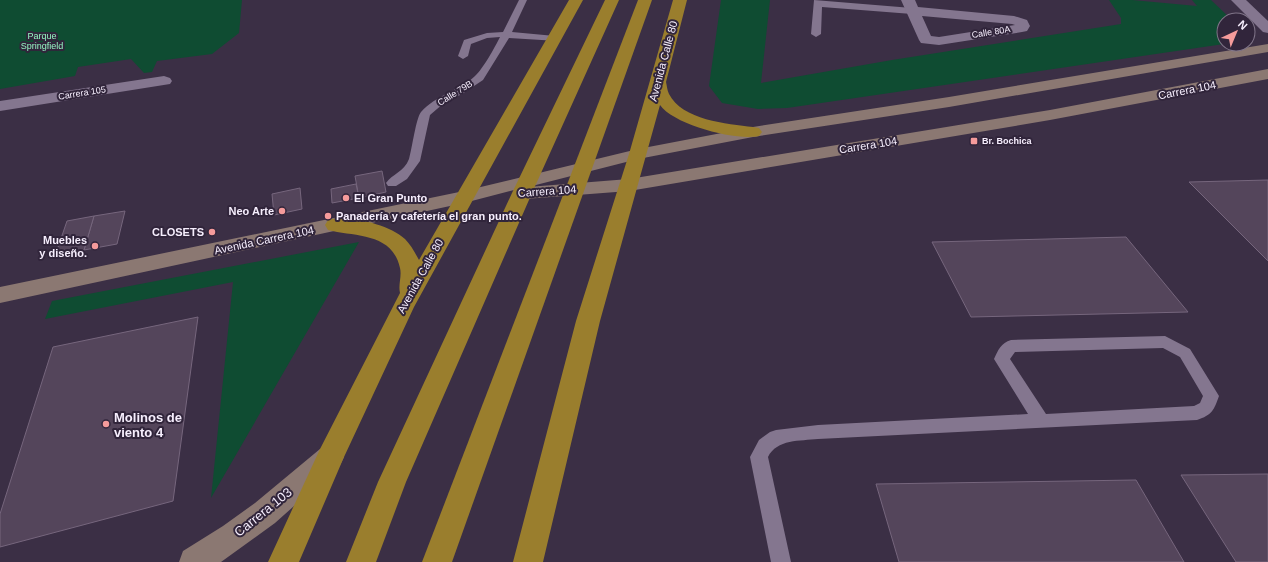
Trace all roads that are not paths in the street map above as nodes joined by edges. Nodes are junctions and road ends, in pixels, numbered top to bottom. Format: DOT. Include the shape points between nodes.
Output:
graph roads {
  1 [pos="523,0"];
  2 [pos="576,0"];
  3 [pos="612,0"];
  4 [pos="645,0"];
  5 [pos="680,0"];
  6 [pos="1238,0"];
  7 [pos="818,2"];
  8 [pos="910,6"];
  9 [pos="1268,29"];
  10 [pos="816,34"];
  11 [pos="506,36"];
  12 [pos="555,39"];
  13 [pos="1268,48"];
  14 [pos="463,56"];
  15 [pos="1268,74"];
  16 [pos="164,81"];
  17 [pos="658,82"];
  18 [pos="0,106"];
  19 [pos="753,132"];
  20 [pos="638,154"];
  21 [pos="583,168"];
  22 [pos="392,182"];
  23 [pos="629,185"];
  24 [pos="525,187"];
  25 [pos="576,189"];
  26 [pos="464,198"];
  27 [pos="335,225"];
  28 [pos="0,295"];
  29 [pos="403,307"];
  30 [pos="1040,419"];
  31 [pos="330,458"];
  32 [pos="194,562"];
  33 [pos="283,562"];
  34 [pos="361,562"];
  35 [pos="437,562"];
  36 [pos="528,562"];
  37 [pos="780,562"];
  1 -- 11 [label="lane, Calle 79B"];
  2 -- 12 [label="highway, Avenida Calle 80"];
  3 -- 24 [label="highway"];
  4 -- 21 [label="highway"];
  5 -- 17 [label="highway, Avenida Calle 80"];
  6 -- 9 [label="street"];
  7 -- 8 [label="lane"];
  7 -- 10 [label="lane"];
  8 -- 8 [label="street, Calle 80A" via="926,40 939,41 1023,26 1014,20"];
  11 -- 12 [label="lane"];
  11 -- 14 [label="lane" via="487,35 473,38 467,42"];
  11 -- 22 [label="lane, Calle 79B" via="479,78 424,114 414,161 403,176"];
  12 -- 26 [label="highway, Avenida Calle 80"];
  13 -- 19 [label="street, Carrera 104"];
  15 -- 23 [label="street, Carrera 104" via="1050,115"];
  16 -- 18 [label="street, Carrera 105"];
  17 -- 19 [label="highway" via="661,94 671,107 688,118 712,127"];
  17 -- 20 [label="highway, Avenida Calle 80"];
  19 -- 20 [label="street, Carrera 104"];
  20 -- 21 [label="street, Carrera 104"];
  20 -- 23 [label="highway, Avenida Calle 80"];
  21 -- 24 [label="street, Carrera 104"];
  21 -- 25 [label="highway"];
  23 -- 25 [label="street, Carrera 104"];
  23 -- 36 [label="highway, Avenida Calle 80" via="588,321"];
  24 -- 25 [label="street, Carrera 104"];
  24 -- 26 [label="street, Carrera 104"];
  24 -- 34 [label="highway" via="392,482"];
  25 -- 35 [label="highway"];
  26 -- 27 [label="street, Avenida Carrera 104"];
  26 -- 29 [label="highway, Avenida Calle 80"];
  27 -- 28 [label="street, Avenida Carrera 104"];
  27 -- 29 [label="highway" via="364,228 388,237 398,244 407,256 413,271 411,288"];
  29 -- 31 [label="highway, Avenida Calle 80"];
  30 -- 30 [label="lane" via="1196,413 1207,407 1211,396 1185,353 1165,342 1011,346 1005,351 1002,359"];
  30 -- 37 [label="lane" via="818,432 776,437 765,444 759,457"];
  31 -- 32 [label="street, Carrera 103" via="234,536"];
  31 -- 33 [label="highway, Avenida Calle 80"];
}
